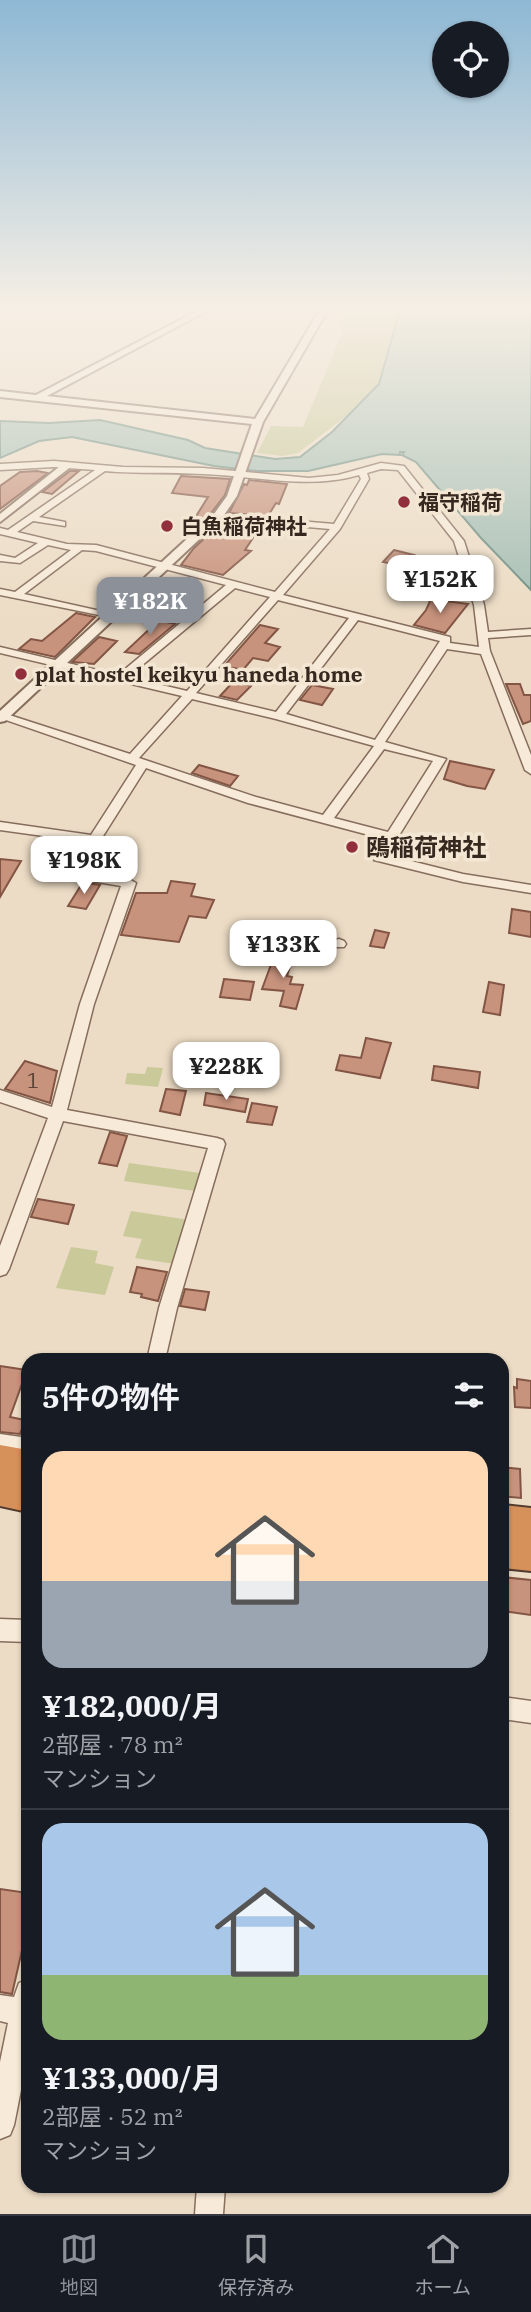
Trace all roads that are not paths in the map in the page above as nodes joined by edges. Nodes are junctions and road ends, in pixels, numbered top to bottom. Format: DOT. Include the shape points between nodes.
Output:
graph roads {
  1 [pos="141,409"];
  2 [pos="265,409"];
  3 [pos="258,422"];
  4 [pos="68,464"];
  5 [pos="0,467"];
  6 [pos="104,468"];
  7 [pos="362,472"];
  8 [pos="238,475"];
  9 [pos="218,516"];
  10 [pos="0,519"];
  11 [pos="32,519"];
  12 [pos="337,527"];
  13 [pos="5,532"];
  14 [pos="43,541"];
  15 [pos="79,548"];
  16 [pos="0,558"];
  17 [pos="164,567"];
  18 [pos="233,584"];
  19 [pos="0,592"];
  20 [pos="16,596"];
  21 [pos="278,597"];
  22 [pos="110,616"];
  23 [pos="355,617"];
  24 [pos="531,632"];
  25 [pos="482,635"];
  26 [pos="444,645"];
  27 [pos="0,650"];
  28 [pos="485,651"];
  29 [pos="57,663"];
  30 [pos="120,678"];
  31 [pos="190,695"];
  32 [pos="279,716"];
  33 [pos="1,717"];
  34 [pos="380,745"];
  35 [pos="137,761"];
  36 [pos="531,770"];
  37 [pos="325,821"];
  38 [pos="0,826"];
  39 [pos="391,836"];
  40 [pos="93,839"];
  41 [pos="531,889"];
  42 [pos="0,1096"];
  43 [pos="58,1114"];
  44 [pos="4,1247"];
  45 [pos="0,1269"];
  46 [pos="158,1353"];
  47 [pos="0,1443"];
  48 [pos="21,1446"];
  49 [pos="0,1462"];
  50 [pos="21,1466"];
  51 [pos="0,1489"];
  52 [pos="21,1493"];
  53 [pos="0,1496"];
  54 [pos="21,1500"];
  55 [pos="509,1508"];
  56 [pos="531,1510"];
  57 [pos="509,1524"];
  58 [pos="531,1526"];
  59 [pos="509,1551"];
  60 [pos="531,1553"];
  61 [pos="509,1568"];
  62 [pos="531,1570"];
  63 [pos="0,1630"];
  64 [pos="21,1631"];
  65 [pos="509,1709"];
  66 [pos="531,1712"];
  67 [pos="20,2006"];
  68 [pos="0,2125"];
  69 [pos="210,2193"];
  70 [pos="209,2214"];
  1 -- 3 [label="street"];
  2 -- 3 [label="street"];
  3 -- 8 [label="street"];
  4 -- 5 [label="street"];
  4 -- 6 [label="street"];
  4 -- 10 [label="street"];
  6 -- 8 [label="street"];
  6 -- 11 [label="street"];
  7 -- 8 [label="street" via="312,481"];
  7 -- 12 [label="street" via="365,479"];
  7 -- 25 [label="street" via="388,466 405,472 459,541 479,605"];
  8 -- 9 [label="street" via="232,496"];
  9 -- 12 [label="street"];
  9 -- 17 [label="street"];
  11 -- 13 [label="street"];
  11 -- 14 [label="street" via="62,524"];
  12 -- 21 [label="street"];
  13 -- 14 [label="street"];
  14 -- 15 [label="street"];
  14 -- 16 [label="street" via="16,561"];
  15 -- 17 [label="street" via="96,548"];
  15 -- 20 [label="street"];
  17 -- 18 [label="street"];
  17 -- 22 [label="street"];
  18 -- 21 [label="street"];
  18 -- 30 [label="street"];
  19 -- 20 [label="street"];
  20 -- 22 [label="street"];
  21 -- 23 [label="street"];
  21 -- 31 [label="street"];
  22 -- 29 [label="street"];
  23 -- 26 [label="street" via="446,639"];
  23 -- 32 [label="street"];
  24 -- 25 [label="street"];
  25 -- 28 [label="street"];
  26 -- 28 [label="street"];
  26 -- 34 [label="street"];
  27 -- 29 [label="street"];
  28 -- 36 [label="street"];
  29 -- 30 [label="street"];
  29 -- 33 [label="street"];
  30 -- 31 [label="street"];
  31 -- 32 [label="street"];
  31 -- 35 [label="street"];
  32 -- 34 [label="street"];
  33 -- 35 [label="street"];
  34 -- 37 [label="street"];
  34 -- 39 [label="street" via="440,759"];
  35 -- 37 [label="street"];
  35 -- 40 [label="street"];
  37 -- 39 [label="street"];
  38 -- 40 [label="street"];
  39 -- 41 [label="street" via="379,857"];
  40 -- 43 [label="street" via="73,874 129,883 87,1004"];
  42 -- 43 [label="street"];
  43 -- 44 [label="street"];
  43 -- 46 [label="street" via="217,1144"];
  44 -- 45 [label="street"];
  47 -- 48 [label="street"];
  49 -- 50 [label="highway"];
  51 -- 52 [label="highway"];
  53 -- 54 [label="street"];
  55 -- 56 [label="street"];
  57 -- 58 [label="highway"];
  59 -- 60 [label="highway"];
  61 -- 62 [label="street"];
  63 -- 64 [label="street"];
  65 -- 66 [label="street"];
  67 -- 68 [label="street"];
  69 -- 70 [label="street"];
}
